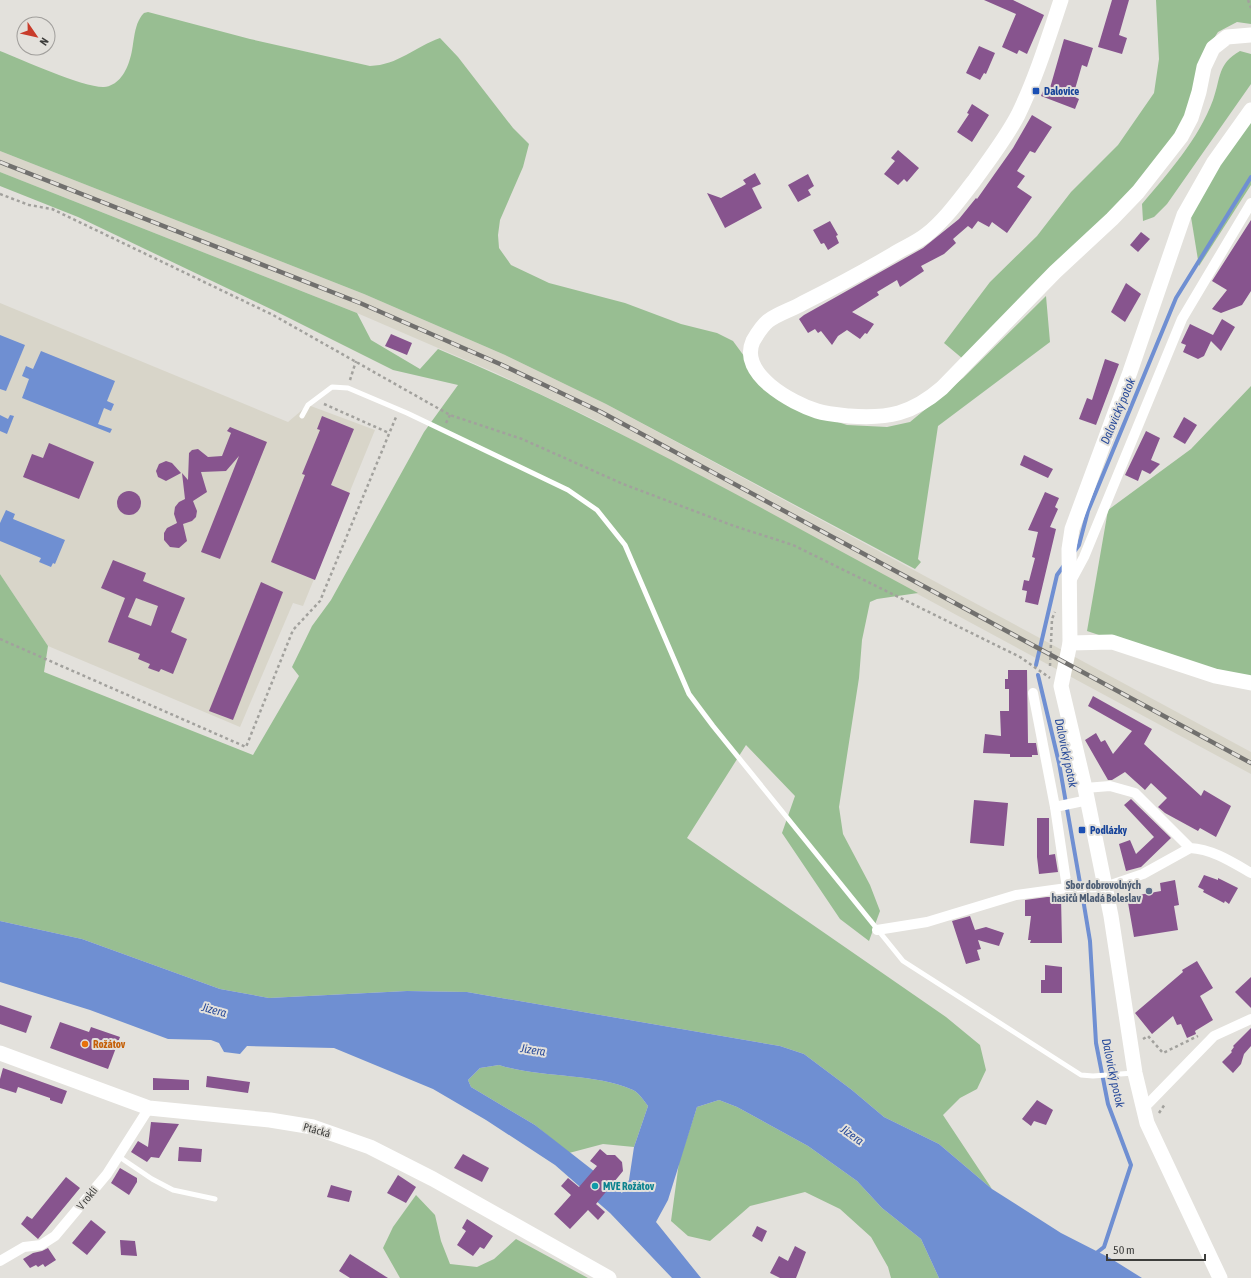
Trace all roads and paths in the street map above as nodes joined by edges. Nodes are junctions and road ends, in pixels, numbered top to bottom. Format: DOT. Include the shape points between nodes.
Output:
graph roads {
  1 [pos="1061,0"];
  2 [pos="1248,0"];
  3 [pos="1251,8"];
  4 [pos="1251,35"];
  5 [pos="1251,110"];
  6 [pos="0,194"];
  7 [pos="1251,203"];
  8 [pos="356,361"];
  9 [pos="348,388"];
  10 [pos="314,400"];
  11 [pos="398,410"];
  12 [pos="302,416"];
  13 [pos="389,433"];
  14 [pos="1070,577"];
  15 [pos="0,639"];
  16 [pos="1070,643"];
  17 [pos="1251,683"];
  18 [pos="1062,686"];
  19 [pos="1033,693"];
  20 [pos="1086,794"];
  21 [pos="1055,808"];
  22 [pos="1190,848"];
  23 [pos="1251,872"];
  24 [pos="1105,887"];
  25 [pos="1067,888"];
  26 [pos="877,930"];
  27 [pos="1251,1019"];
  28 [pos="1214,1036"];
  29 [pos="1139,1040"];
  30 [pos="0,1053"];
  31 [pos="1135,1073"];
  32 [pos="1163,1088"];
  33 [pos="150,1108"];
  34 [pos="1145,1116"];
  35 [pos="118,1156"];
  36 [pos="215,1199"];
  37 [pos="0,1260"];
  38 [pos="609,1278"];
  39 [pos="1220,1278"];
  1 -- 4 [label="main road" via="1017,116 996,150 942,221 925,236 860,274 779,314 766,322 759,331 752,343 750,356 761,378 779,392 818,412 870,418 901,413 927,401 1138,192 1181,137 1191,118 1204,67 1213,48 1227,37"];
  2 -- 3 [label="path"];
  5 -- 14 [label="main road" via="1214,162 1184,215 1072,529 1069,549"];
  6 -- 8 [label="path" via="29,205 52,209 273,315"];
  7 -- 14 [label="street" via="1182,319 1084,557"];
  8 -- 9 [label="path"];
  8 -- 18 [label="path" via="450,414 522,439 682,507 793,545 1020,657"];
  9 -- 10 [label="lane" via="332,386"];
  9 -- 11 [label="lane"];
  10 -- 12 [label="lane" via="308,404"];
  10 -- 13 [label="path"];
  11 -- 13 [label="path"];
  11 -- 26 [label="lane" via="568,490 597,510 625,545 689,694"];
  13 -- 15 [label="path" via="320,601 293,630 246,747"];
  14 -- 16 [label="main road"];
  16 -- 17 [label="main road" via="1112,642 1215,676"];
  16 -- 18 [label="main road"];
  18 -- 20 [label="main road"];
  19 -- 21 [label="street"];
  20 -- 21 [label="street"];
  20 -- 22 [label="street" via="1110,786 1136,793"];
  20 -- 24 [label="main road"];
  21 -- 25 [label="street"];
  22 -- 23 [label="street" via="1201,848 1214,853"];
  22 -- 24 [label="street" via="1143,874"];
  24 -- 25 [label="street"];
  24 -- 31 [label="main road"];
  25 -- 26 [label="street" via="1016,895 927,922"];
  26 -- 31 [label="lane" via="902,961 1081,1074 1093,1076"];
  27 -- 28 [label="street"];
  28 -- 29 [label="path" via="1207,1031 1163,1053 1148,1036"];
  28 -- 32 [label="street"];
  30 -- 33 [label="main road, Ptácká"];
  31 -- 34 [label="main road"];
  32 -- 34 [label="street"];
  32 -- 34 [label="path" via="1172,1093 1156,1118"];
  33 -- 35 [label="street, V rokli"];
  33 -- 38 [label="main road, Ptácká" via="313,1127 370,1147 433,1179"];
  34 -- 39 [label="main road"];
  35 -- 36 [label="lane" via="173,1190"];
  35 -- 37 [label="street, V rokli" via="107,1174 56,1236 41,1245 24,1247"];
}
